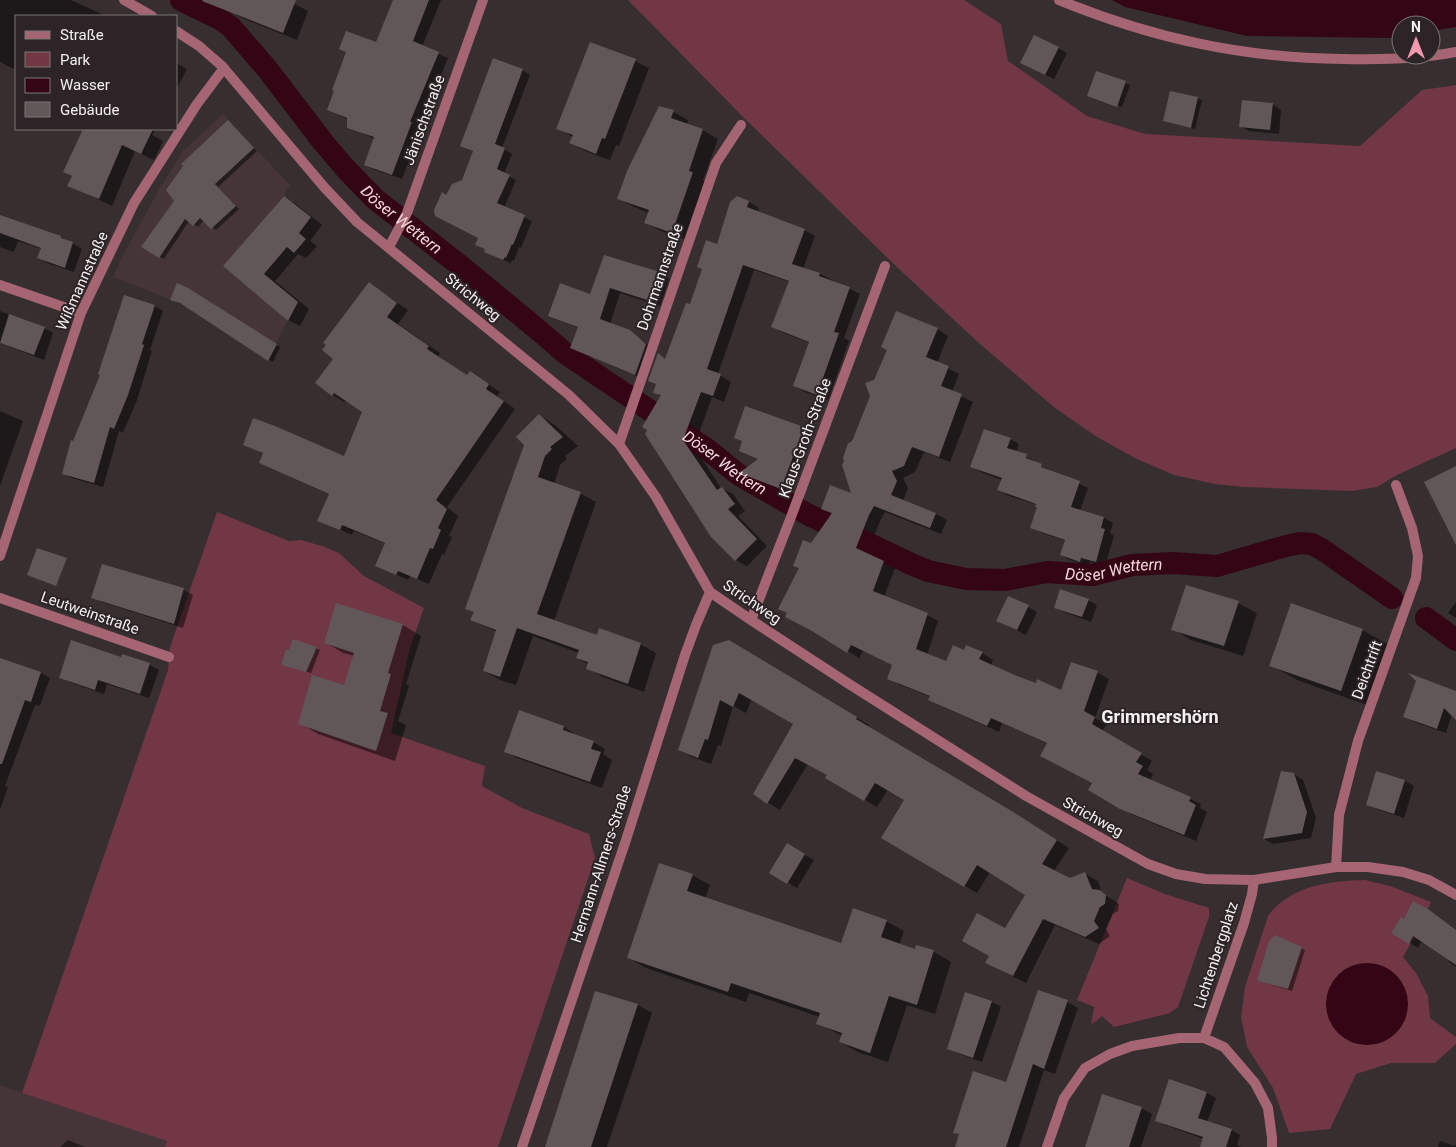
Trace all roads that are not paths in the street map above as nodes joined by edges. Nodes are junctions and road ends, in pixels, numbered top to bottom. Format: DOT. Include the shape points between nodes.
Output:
graph roads {
  1 [pos="124,0"];
  2 [pos="483,0"];
  3 [pos="1059,0"];
  4 [pos="150,15"];
  5 [pos="178,32"];
  6 [pos="1456,52"];
  7 [pos="224,68"];
  8 [pos="741,125"];
  9 [pos="389,248"];
  10 [pos="885,266"];
  11 [pos="0,285"];
  12 [pos="81,313"];
  13 [pos="619,444"];
  14 [pos="1396,485"];
  15 [pos="0,556"];
  16 [pos="710,592"];
  17 [pos="0,598"];
  18 [pos="751,620"];
  19 [pos="169,657"];
  20 [pos="1336,867"];
  21 [pos="1254,880"];
  22 [pos="1456,895"];
  23 [pos="1204,1038"];
  24 [pos="522,1147"];
  25 [pos="1047,1147"];
  26 [pos="1272,1147"];
  1 -- 4 [label="street"];
  2 -- 9 [label="street, Jänischstraße" via="407,213"];
  3 -- 6 [label="street" via="1162,36 1259,55 1364,60"];
  5 -- 7 [label="street, Strichweg"];
  7 -- 9 [label="street, Strichweg" via="324,187 357,222"];
  7 -- 12 [label="street, Wißmannstraße" via="134,203"];
  8 -- 13 [label="street, Dohrmannstraße" via="716,163"];
  9 -- 13 [label="street, Strichweg" via="569,395"];
  10 -- 18 [label="street, Klaus-Groth-Straße"];
  11 -- 12 [label="street"];
  12 -- 15 [label="street, Wißmannstraße"];
  13 -- 16 [label="street, Strichweg" via="656,497"];
  14 -- 20 [label="street, Deichtrift" via="1412,528 1418,556 1416,578 1358,741 1339,814"];
  16 -- 18 [label="street, Strichweg"];
  16 -- 24 [label="street, Hermann-Allmers-Straße" via="693,632"];
  17 -- 19 [label="street, Leutweinstraße"];
  18 -- 21 [label="street, Strichweg" via="1026,796 1148,864 1176,874 1205,879"];
  20 -- 21 [label="street, Strichweg"];
  20 -- 22 [label="street, Strichweg" via="1403,872 1429,880"];
  21 -- 23 [label="street, Lichtenbergplatz" via="1245,918"];
  23 -- 25 [label="street" via="1179,1038 1132,1046 1085,1068 1064,1098"];
  23 -- 26 [label="street" via="1224,1047 1255,1083 1268,1108"];
}
